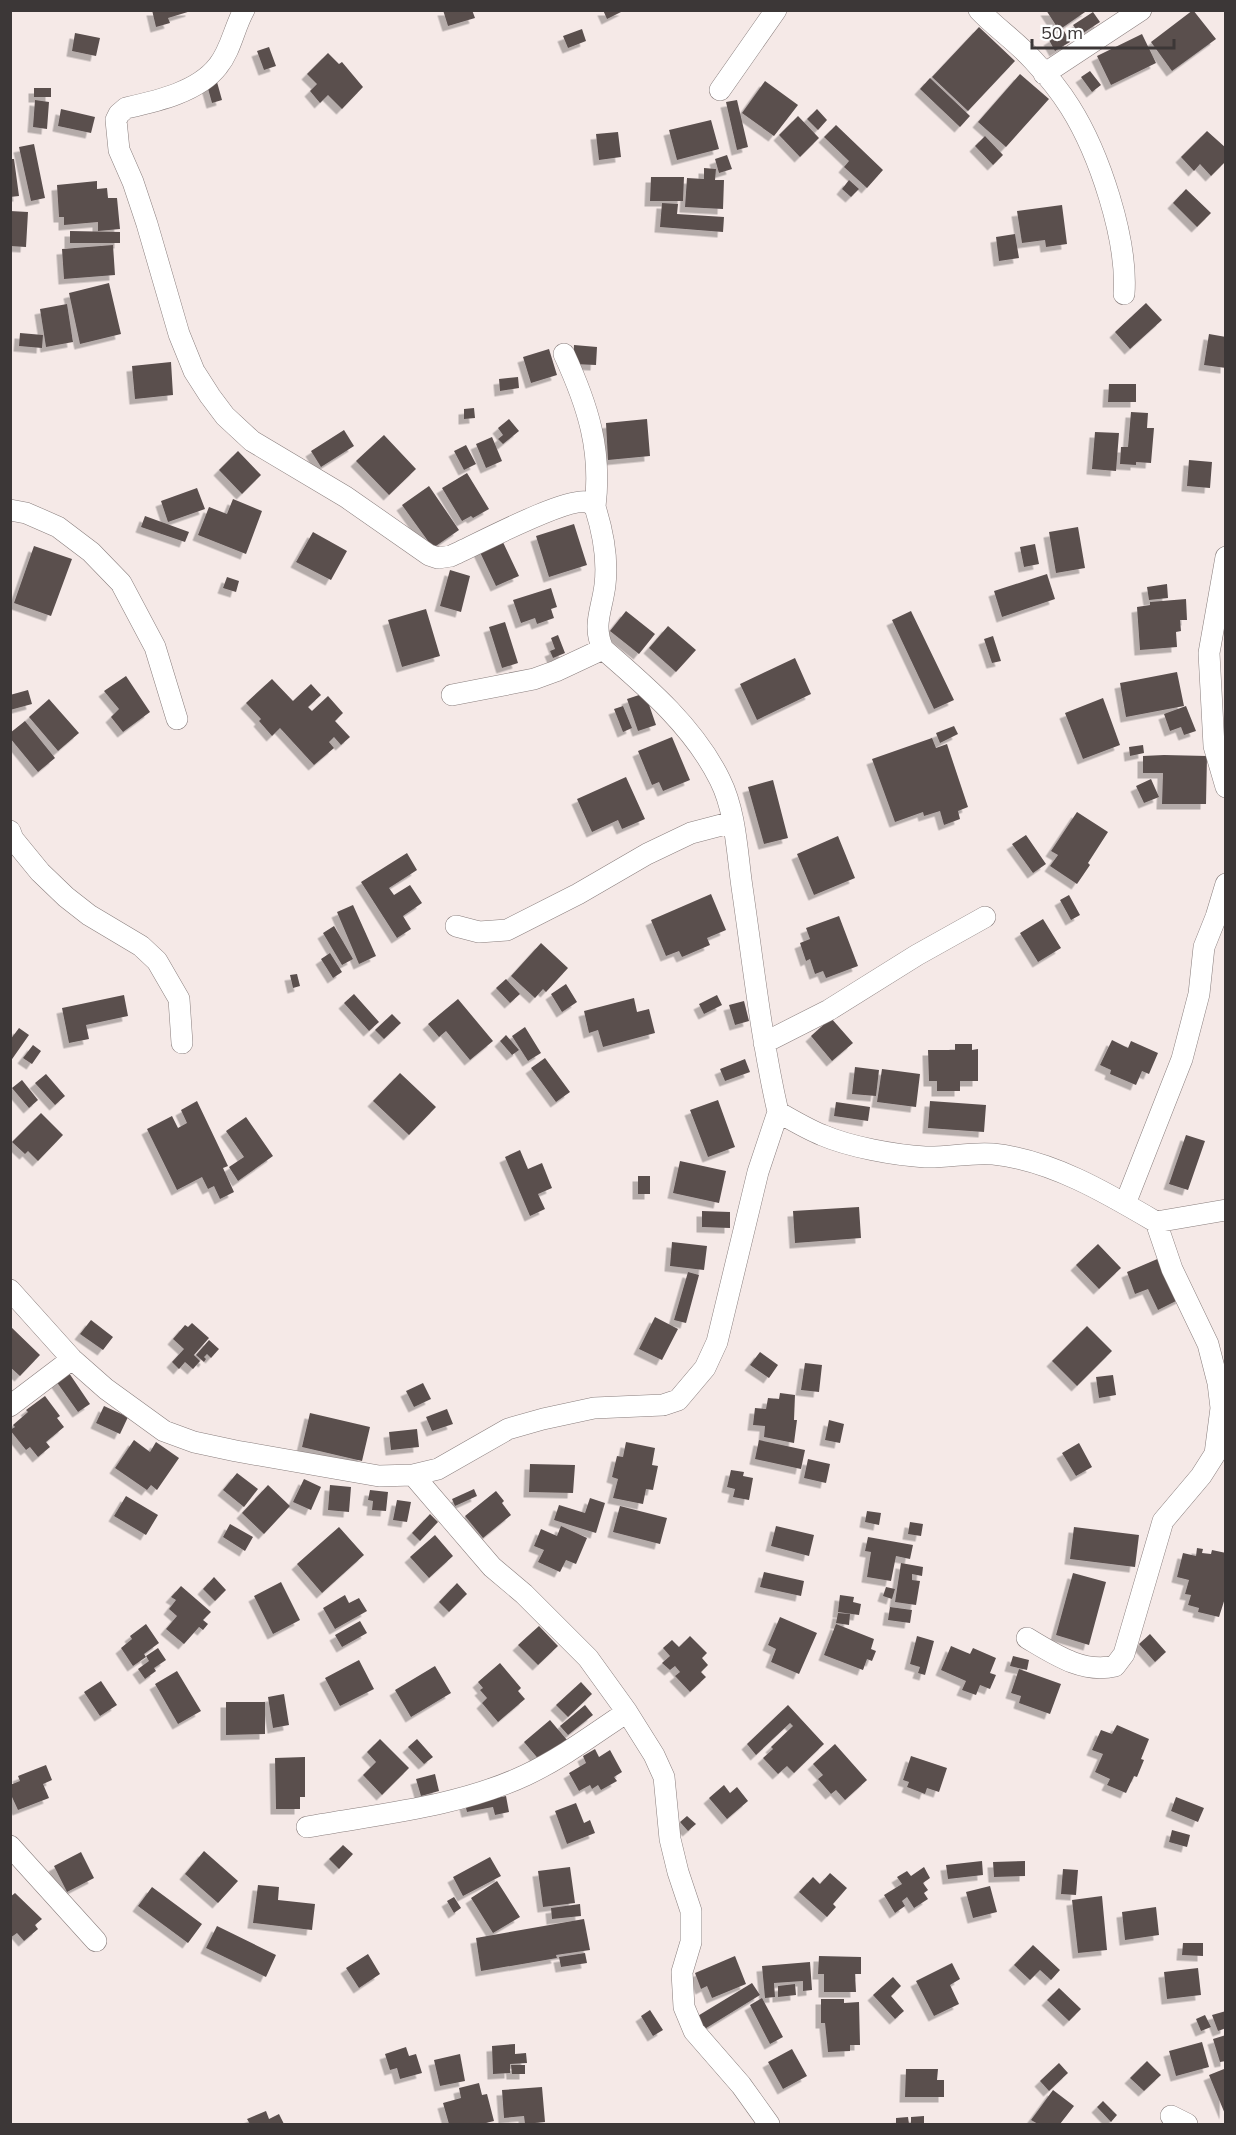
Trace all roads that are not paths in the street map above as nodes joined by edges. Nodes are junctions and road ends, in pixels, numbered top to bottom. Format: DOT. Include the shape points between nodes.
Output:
graph roads {
  1 [pos="244,10"];
  2 [pos="776,10"];
  3 [pos="979,10"];
  4 [pos="1141,10"];
  5 [pos="1044,74"];
  6 [pos="720,90"];
  7 [pos="1124,294"];
  8 [pos="564,354"];
  9 [pos="595,507"];
  10 [pos="10,510"];
  11 [pos="1226,557"];
  12 [pos="603,650"];
  13 [pos="452,695"];
  14 [pos="177,719"];
  15 [pos="1226,787"];
  16 [pos="733,822"];
  17 [pos="10,831"];
  18 [pos="1226,884"];
  19 [pos="1221,914"];
  20 [pos="985,917"];
  21 [pos="456,926"];
  22 [pos="182,1043"];
  23 [pos="764,1043"];
  24 [pos="778,1112"];
  25 [pos="1125,1204"];
  26 [pos="1226,1210"];
  27 [pos="1156,1222"];
  28 [pos="10,1290"];
  29 [pos="72,1359"];
  30 [pos="10,1406"];
  31 [pos="413,1475"];
  32 [pos="1027,1638"];
  33 [pos="627,1712"];
  34 [pos="307,1827"];
  35 [pos="10,1846"];
  36 [pos="96,1941"];
  37 [pos="769,2124"];
  1 -- 9 [label="street" via="218,65 201,82 126,108 116,120 119,150 147,224 179,334 194,371 210,396 252,441 346,496 438,558 451,556 548,510 587,502"];
  2 -- 6 [label="street"];
  3 -- 5 [label="street"];
  4 -- 5 [label="street"];
  5 -- 7 [label="street" via="1070,105 1100,171 1126,272"];
  8 -- 9 [label="street" via="589,414 596,451"];
  9 -- 12 [label="street" via="603,530 606,562 597,625"];
  10 -- 14 [label="street" via="27,513 58,528 91,552 121,583 155,647"];
  11 -- 15 [label="street" via="1209,653 1214,746"];
  12 -- 13 [label="street" via="534,679"];
  12 -- 16 [label="street" via="664,704 691,735 722,783"];
  16 -- 21 [label="street" via="691,833 507,930 479,932"];
  16 -- 23 [label="street"];
  17 -- 22 [label="street" via="40,872 66,897 141,945 157,961 179,999"];
  18 -- 19 [label="street"];
  19 -- 25 [label="street" via="1204,947 1199,994 1182,1059"];
  20 -- 23 [label="street" via="829,1010"];
  23 -- 24 [label="street"];
  24 -- 25 [label="street" via="823,1136 888,1153 927,1157 993,1154 1023,1160 1059,1171"];
  24 -- 31 [label="street" via="758,1172 717,1342 705,1368 678,1400 663,1405 594,1408 543,1419 508,1430 438,1469"];
  25 -- 27 [label="street"];
  26 -- 27 [label="street"];
  27 -- 32 [label="street" via="1213,1363 1221,1408 1215,1454 1163,1521 1124,1654 1116,1666 1087,1667 1061,1658"];
  28 -- 29 [label="street"];
  29 -- 30 [label="street"];
  29 -- 31 [label="street" via="164,1431 194,1442 347,1472"];
  31 -- 33 [label="street" via="492,1567 588,1658"];
  33 -- 34 [label="street" via="548,1764 482,1792 413,1809"];
  33 -- 37 [label="street" via="664,1777 670,1839 691,1911 691,1942 682,1972 684,2007 694,2031"];
  35 -- 36 [label="street"];
}
